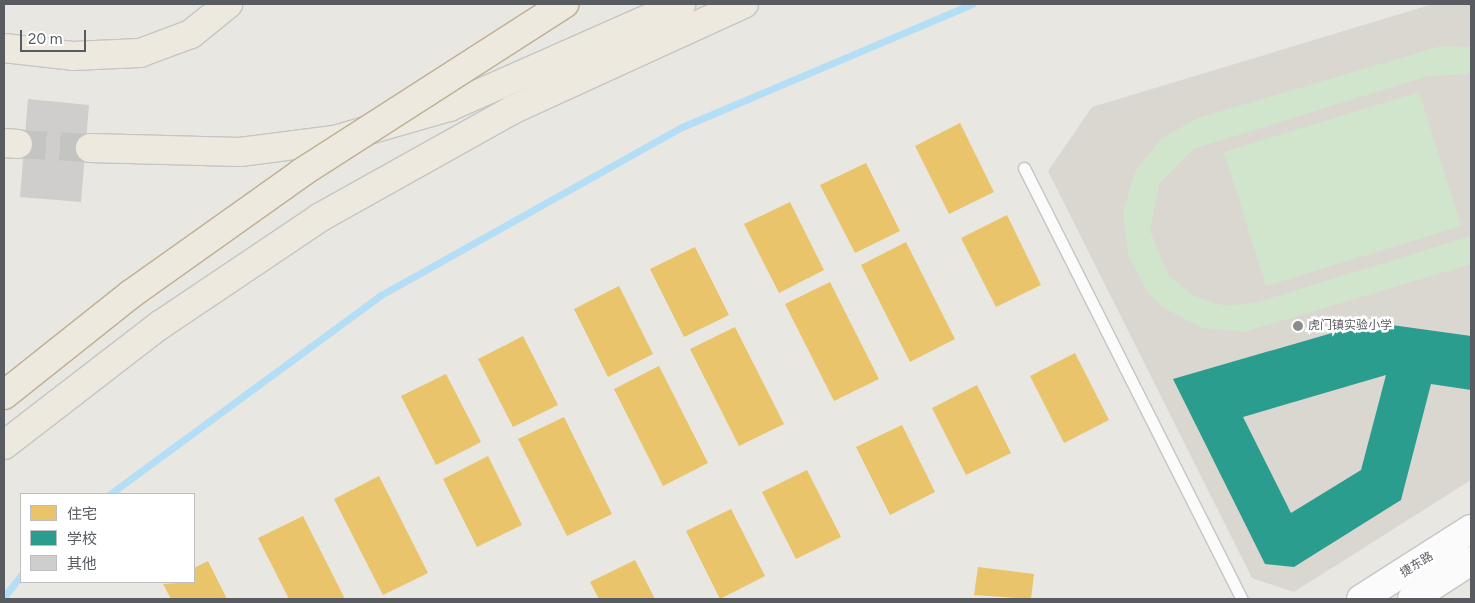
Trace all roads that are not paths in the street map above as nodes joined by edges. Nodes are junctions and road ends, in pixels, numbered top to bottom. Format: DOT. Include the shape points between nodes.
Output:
graph roads {
  1 [pos="228,4"];
  2 [pos="564,4"];
  3 [pos="681,4"];
  4 [pos="744,4"];
  5 [pos="4,48"];
  6 [pos="90,148"];
  7 [pos="1024,168"];
  8 [pos="4,396"];
  9 [pos="4,445"];
  10 [pos="1471,529"];
  11 [pos="1471,561"];
  12 [pos="1242,599"];
  13 [pos="1362,599"];
  14 [pos="1412,599"];
  1 -- 5 [label="highway" via="191,34 140,53 73,56"];
  2 -- 8 [label="highway, bridge" via="301,173 131,294"];
  3 -- 6 [label="highway" via="449,107 334,140 240,152"];
  4 -- 9 [label="highway" via="512,110 319,218 52,405"];
  7 -- 12 [label="lane"];
  10 -- 13 [label="street, 捷东路"];
  11 -- 14 [label="street"];
}
